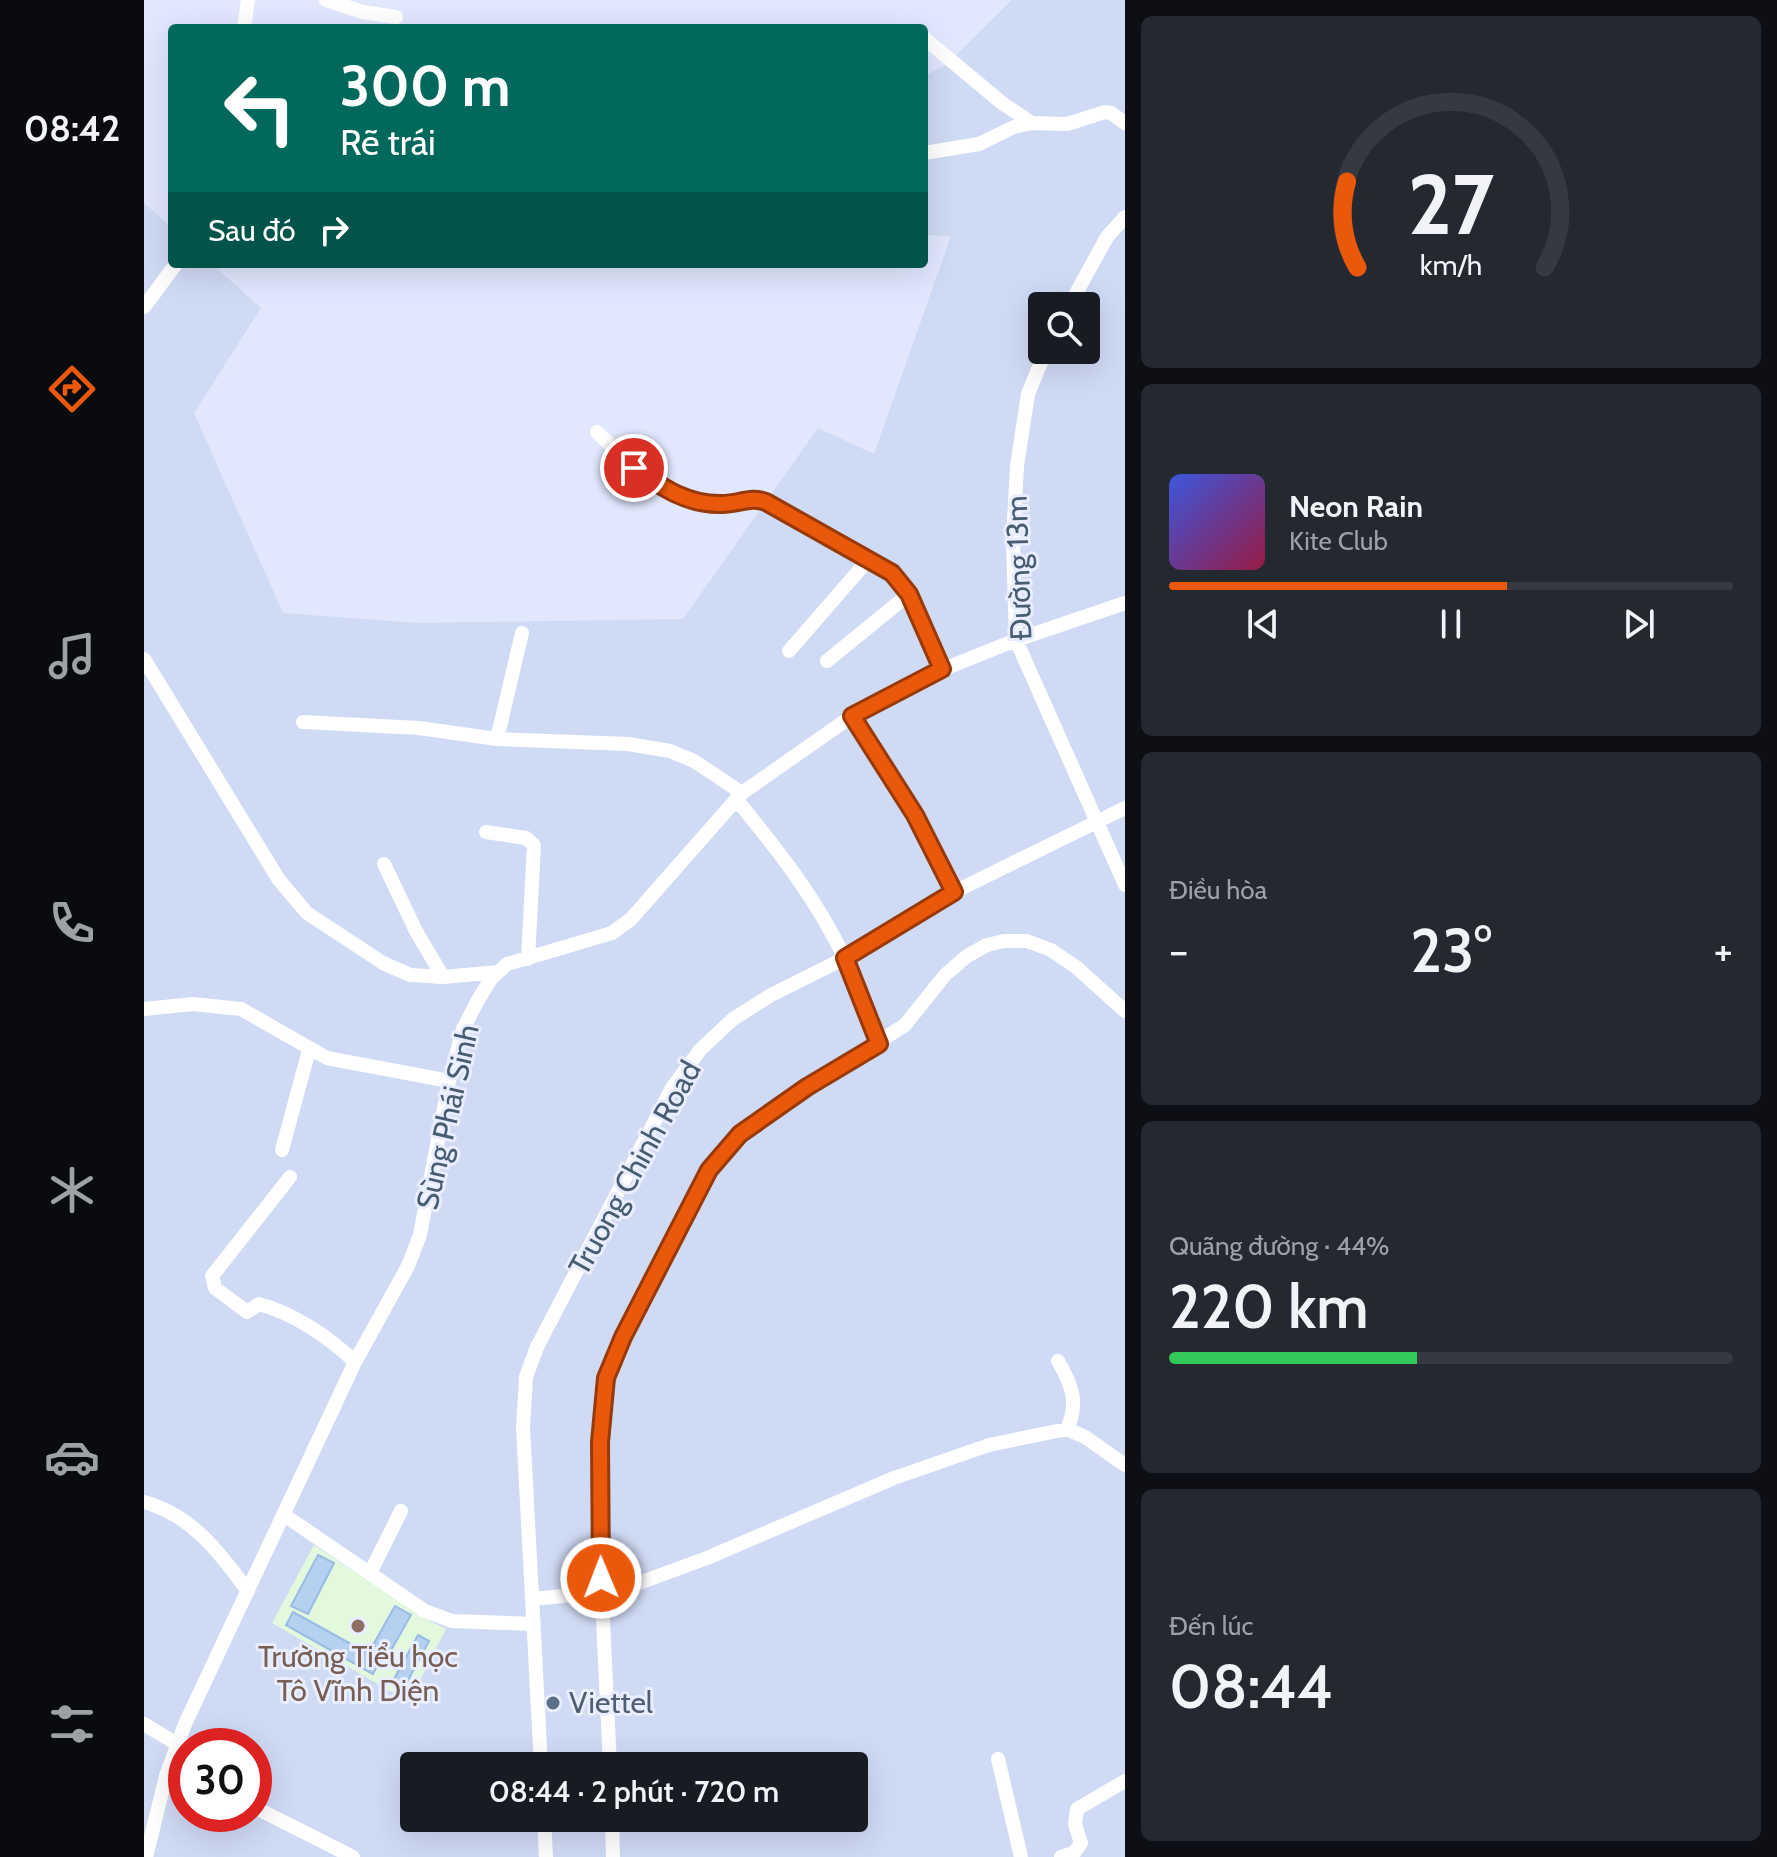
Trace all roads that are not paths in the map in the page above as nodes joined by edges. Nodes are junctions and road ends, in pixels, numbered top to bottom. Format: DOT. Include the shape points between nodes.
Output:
graph roads {
  1 [pos="248,0"];
  2 [pos="326,0"];
  3 [pos="396,17"];
  4 [pos="245,24"];
  5 [pos="928,41"];
  6 [pos="1032,123"];
  7 [pos="1125,123"];
  8 [pos="928,152"];
  9 [pos="1125,217"];
  10 [pos="173,268"];
  11 [pos="1077,292"];
  12 [pos="144,307"];
  13 [pos="1040,364"];
  14 [pos="597,432"];
  15 [pos="868,560"];
  16 [pos="909,594"];
  17 [pos="1125,603"];
  18 [pos="522,633"];
  19 [pos="1016,640"];
  20 [pos="789,651"];
  21 [pos="144,659"];
  22 [pos="827,661"];
  23 [pos="942,669"];
  24 [pos="852,716"];
  25 [pos="303,722"];
  26 [pos="497,739"];
  27 [pos="739,796"];
  28 [pos="1125,808"];
  29 [pos="1096,823"];
  30 [pos="486,832"];
  31 [pos="384,864"];
  32 [pos="1125,885"];
  33 [pos="954,892"];
  34 [pos="845,958"];
  35 [pos="528,959"];
  36 [pos="498,972"];
  37 [pos="443,977"];
  38 [pos="144,1009"];
  39 [pos="1125,1011"];
  40 [pos="879,1044"];
  41 [pos="309,1050"];
  42 [pos="449,1081"];
  43 [pos="282,1150"];
  44 [pos="290,1177"];
  45 [pos="1058,1361"];
  46 [pos="355,1362"];
  47 [pos="1067,1429"];
  48 [pos="1125,1465"];
  49 [pos="144,1502"];
  50 [pos="401,1511"];
  51 [pos="284,1515"];
  52 [pos="370,1573"];
  53 [pos="248,1591"];
  54 [pos="602,1594"];
  55 [pos="533,1599"];
  56 [pos="534,1624"];
  57 [pos="144,1724"];
  58 [pos="184,1728"];
  59 [pos="168,1739"];
  60 [pos="540,1752"];
  61 [pos="609,1752"];
  62 [pos="998,1759"];
  63 [pos="168,1770"];
  64 [pos="1125,1781"];
  65 [pos="272,1816"];
  66 [pos="545,1832"];
  67 [pos="612,1832"];
  68 [pos="146,1857"];
  69 [pos="353,1857"];
  70 [pos="546,1857"];
  71 [pos="613,1857"];
  72 [pos="1021,1857"];
  73 [pos="1061,1857"];
  1 -- 4 [label="street"];
  2 -- 3 [label="street"];
  5 -- 6 [label="street"];
  6 -- 7 [label="street" via="1067,124 1105,112"];
  6 -- 8 [label="street" via="979,144"];
  9 -- 11 [label="street" via="1107,237"];
  10 -- 12 [label="street"];
  13 -- 19 [label="street, Đường 13m" via="1028,394 1017,466"];
  14 -- 15 [label="street" via="634,468 669,491 719,505 758,498"];
  15 -- 16 [label="street" via="892,573"];
  15 -- 20 [label="street"];
  16 -- 22 [label="street"];
  16 -- 23 [label="street"];
  17 -- 19 [label="street"];
  18 -- 26 [label="street"];
  19 -- 23 [label="street"];
  19 -- 29 [label="street, Đường 13m"];
  21 -- 37 [label="street" via="279,880 307,913 383,963 410,975"];
  23 -- 24 [label="street"];
  24 -- 27 [label="street"];
  24 -- 33 [label="street" via="915,815"];
  25 -- 26 [label="street" via="419,728"];
  26 -- 27 [label="street" via="628,744 670,751 694,761"];
  27 -- 34 [label="street" via="816,905"];
  27 -- 35 [label="street" via="631,919 612,933"];
  28 -- 29 [label="street, Truong Chinh Road"];
  29 -- 32 [label="street, Đường 13m"];
  29 -- 33 [label="street, Truong Chinh Road"];
  30 -- 35 [label="street" via="526,838 534,845"];
  31 -- 37 [label="street"];
  33 -- 34 [label="street, Truong Chinh Road"];
  34 -- 40 [label="street"];
  34 -- 55 [label="street, Truong Chinh Road" via="733,1019 700,1050 672,1088 537,1347 526,1377 523,1428"];
  35 -- 36 [label="street"];
  36 -- 37 [label="street"];
  36 -- 42 [label="street, Sùng Phái Sinh" via="463,1029"];
  38 -- 41 [label="street" via="193,1004 241,1009"];
  39 -- 40 [label="street" via="1051,950 1027,941 1004,941 967,956 905,1025"];
  40 -- 54 [label="street" via="740,1134 709,1170 623,1337 606,1378 600,1442"];
  41 -- 42 [label="street"];
  41 -- 43 [label="street"];
  42 -- 46 [label="street, Sùng Phái Sinh" via="420,1235"];
  44 -- 46 [label="street" via="212,1276 215,1288 247,1312 259,1304 277,1309"];
  45 -- 47 [label="street" via="1074,1400"];
  46 -- 51 [label="street, Sùng Phái Sinh"];
  47 -- 48 [label="street"];
  47 -- 54 [label="street" via="989,1445 894,1478 707,1558"];
  49 -- 53 [label="street" via="212,1543"];
  50 -- 52 [label="street"];
  51 -- 52 [label="street"];
  51 -- 53 [label="street, Sùng Phái Sinh"];
  52 -- 56 [label="street" via="442,1618"];
  53 -- 58 [label="street, Sùng Phái Sinh"];
  54 -- 55 [label="street"];
  54 -- 61 [label="street"];
  55 -- 56 [label="street, Truong Chinh Road"];
  56 -- 60 [label="street, Truong Chinh Road"];
  57 -- 59 [label="street"];
  62 -- 72 [label="street"];
  63 -- 68 [label="street, Sùng Phái Sinh"];
  64 -- 73 [label="street" via="1077,1809 1081,1843 1074,1853"];
  65 -- 69 [label="street"];
  66 -- 70 [label="street"];
  67 -- 71 [label="street"];
}
